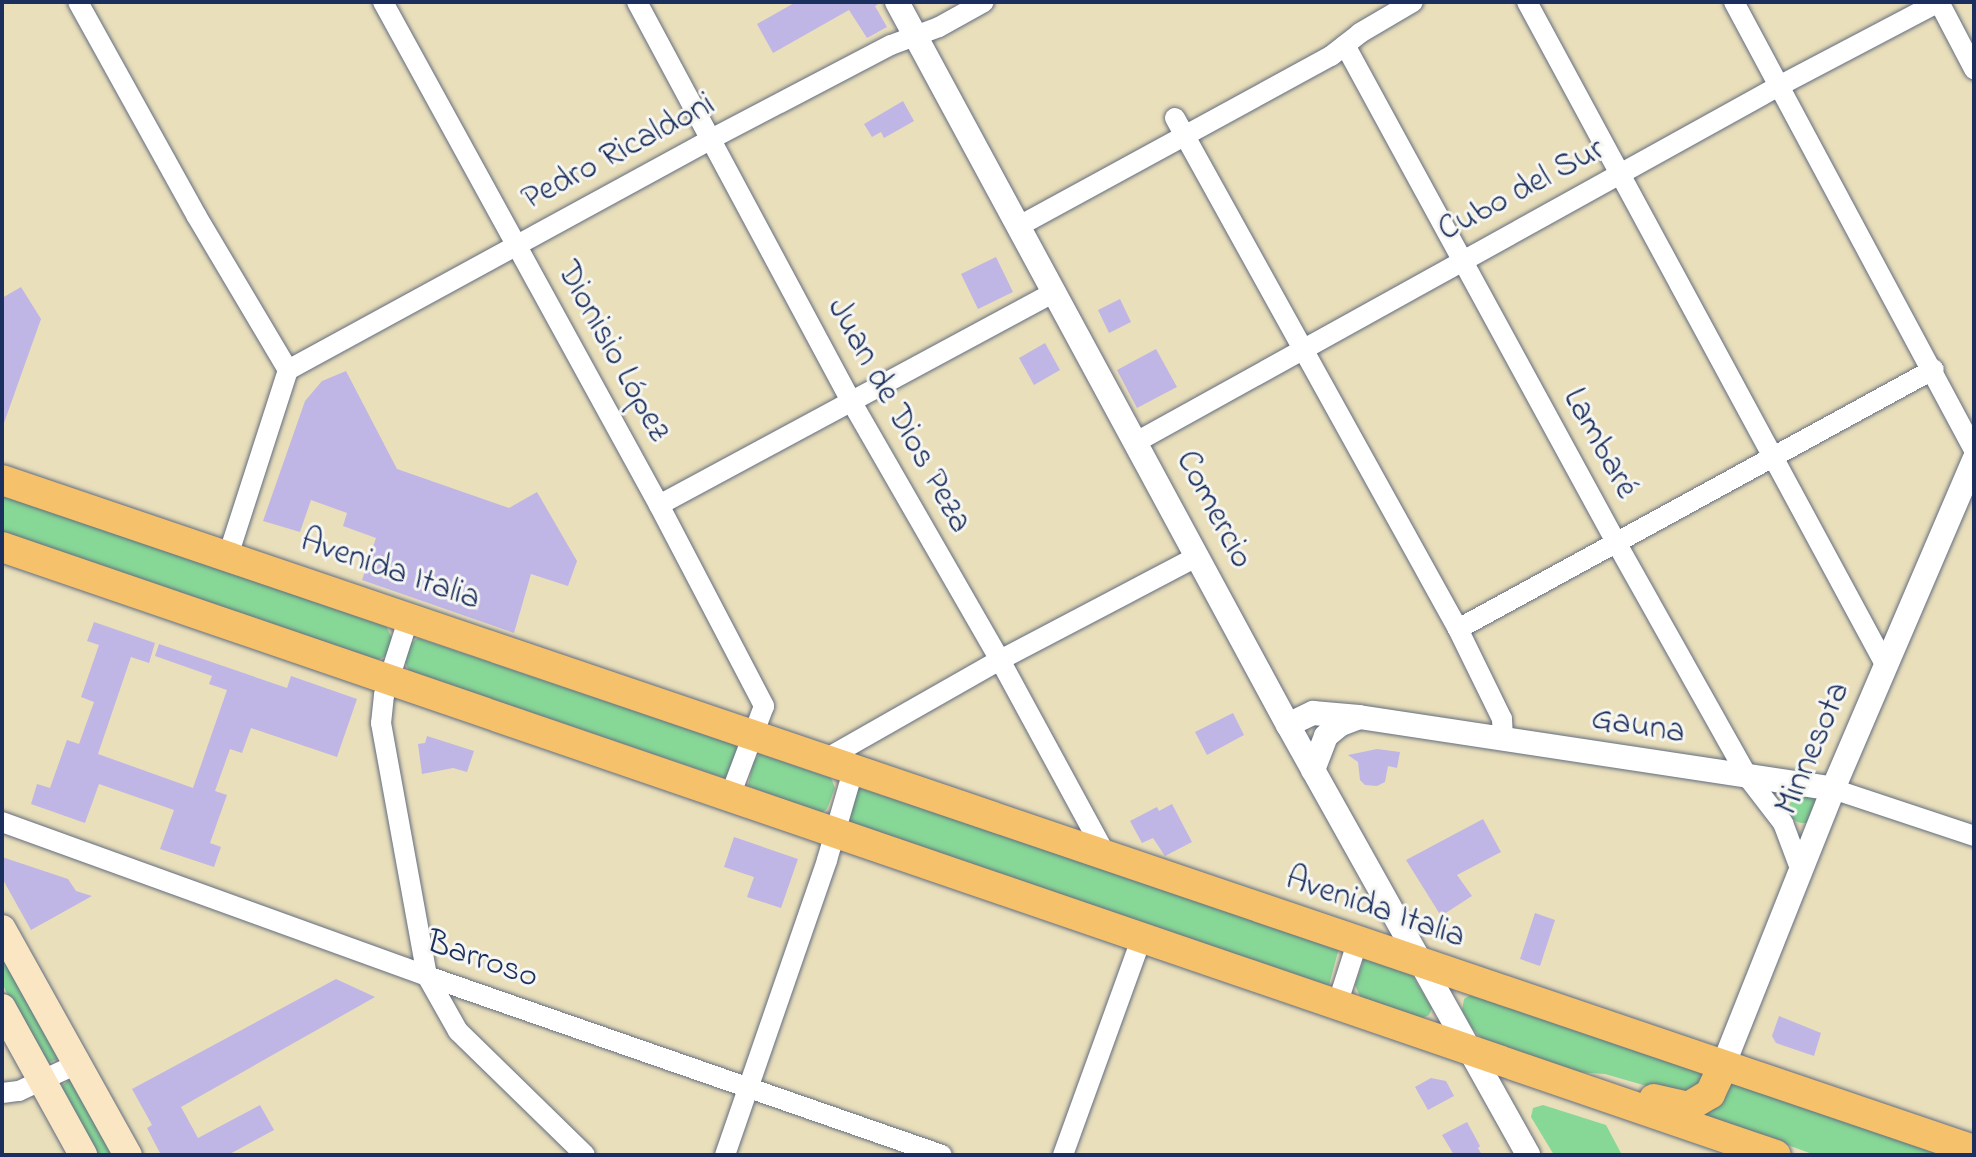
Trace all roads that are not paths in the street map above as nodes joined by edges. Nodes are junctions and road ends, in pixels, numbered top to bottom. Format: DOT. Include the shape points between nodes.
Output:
graph roads {
  1 [pos="78,2"];
  2 [pos="383,2"];
  3 [pos="637,2"];
  4 [pos="897,2"];
  5 [pos="984,2"];
  6 [pos="1413,2"];
  7 [pos="1527,2"];
  8 [pos="1734,2"];
  9 [pos="1939,2"];
  10 [pos="916,36"];
  11 [pos="1345,45"];
  12 [pos="1974,69"];
  13 [pos="1779,86"];
  14 [pos="1175,118"];
  15 [pos="1187,137"];
  16 [pos="711,139"];
  17 [pos="1621,175"];
  18 [pos="1019,226"];
  19 [pos="516,244"];
  20 [pos="1460,261"];
  21 [pos="1055,292"];
  22 [pos="1300,349"];
  23 [pos="1934,369"];
  24 [pos="288,370"];
  25 [pos="851,401"];
  26 [pos="1138,441"];
  27 [pos="1974,450"];
  28 [pos="1773,456"];
  29 [pos="1974,460"];
  30 [pos="2,480"];
  31 [pos="659,505"];
  32 [pos="1616,542"];
  33 [pos="2,547"];
  34 [pos="228,556"];
  35 [pos="1198,556"];
  36 [pos="409,617"];
  37 [pos="1458,629"];
  38 [pos="1000,660"];
  39 [pos="1886,666"];
  40 [pos="389,679"];
  41 [pos="1359,717"];
  42 [pos="1288,725"];
  43 [pos="753,737"];
  44 [pos="1503,740"];
  45 [pos="822,761"];
  46 [pos="1313,770"];
  47 [pos="853,771"];
  48 [pos="1749,779"];
  49 [pos="1833,789"];
  50 [pos="730,796"];
  51 [pos="2,822"];
  52 [pos="833,832"];
  53 [pos="1974,836"];
  54 [pos="1108,858"];
  55 [pos="1801,871"];
  56 [pos="2,929"];
  57 [pos="1141,939"];
  58 [pos="1357,943"];
  59 [pos="1421,964"];
  60 [pos="427,976"];
  61 [pos="1337,1005"];
  62 [pos="2,1008"];
  63 [pos="1469,1050"];
  64 [pos="77,1064"];
  65 [pos="1723,1066"];
  66 [pos="42,1081"];
  67 [pos="1556,1081"];
  68 [pos="748,1087"];
  69 [pos="2,1093"];
  70 [pos="1973,1146"];
  71 [pos="83,1155"];
  72 [pos="128,1155"];
  73 [pos="585,1155"];
  74 [pos="725,1155"];
  75 [pos="942,1155"];
  76 [pos="1063,1155"];
  77 [pos="1528,1155"];
  78 [pos="1776,1155"];
  1 -- 24 [label="street"];
  2 -- 19 [label="street, Dionisio López"];
  3 -- 16 [label="street, Juan de Dios Peza"];
  4 -- 10 [label="street, Comercio"];
  5 -- 10 [label="street, Pedro Ricaldoni"];
  6 -- 11 [label="street"];
  7 -- 17 [label="street"];
  8 -- 13 [label="street"];
  9 -- 12 [label="street"];
  9 -- 13 [label="street, Cubo del Sur"];
  10 -- 16 [label="street, Pedro Ricaldoni"];
  10 -- 18 [label="street, Comercio"];
  11 -- 15 [label="street"];
  11 -- 20 [label="street, Lambaré"];
  13 -- 17 [label="street, Cubo del Sur"];
  13 -- 23 [label="street"];
  14 -- 15 [label="street"];
  15 -- 18 [label="street"];
  15 -- 22 [label="street"];
  16 -- 19 [label="street, Pedro Ricaldoni"];
  16 -- 25 [label="street, Juan de Dios Peza"];
  17 -- 20 [label="street, Cubo del Sur"];
  17 -- 28 [label="street"];
  18 -- 21 [label="street, Comercio"];
  19 -- 24 [label="street, Pedro Ricaldoni"];
  19 -- 31 [label="street, Dionisio López"];
  20 -- 22 [label="street, Cubo del Sur"];
  20 -- 32 [label="street, Lambaré"];
  21 -- 25 [label="street"];
  21 -- 26 [label="street, Comercio"];
  22 -- 26 [label="street, Cubo del Sur"];
  22 -- 37 [label="street"];
  23 -- 27 [label="street"];
  23 -- 28 [label="street"];
  24 -- 34 [label="street"];
  25 -- 31 [label="street"];
  25 -- 38 [label="street, Juan de Dios Peza"];
  26 -- 35 [label="street, Comercio"];
  28 -- 32 [label="street"];
  28 -- 39 [label="street"];
  29 -- 39 [label="street, Minnesota"];
  30 -- 34 [label="main road, Avenida Italia"];
  31 -- 43 [label="street, Dionisio López" via="764,706"];
  32 -- 37 [label="street"];
  32 -- 48 [label="street, Lambaré"];
  33 -- 40 [label="main road"];
  34 -- 36 [label="main road, Avenida Italia"];
  35 -- 38 [label="street"];
  35 -- 42 [label="street, Comercio"];
  36 -- 40 [label="street"];
  36 -- 43 [label="main road, Avenida Italia"];
  37 -- 44 [label="street" via="1502,719"];
  38 -- 45 [label="street"];
  38 -- 54 [label="street, Juan de Dios Peza"];
  39 -- 49 [label="street, Minnesota"];
  40 -- 50 [label="main road"];
  40 -- 60 [label="street" via="381,723"];
  41 -- 42 [label="street, Gauna" via="1313,713"];
  41 -- 44 [label="street, Gauna"];
  41 -- 46 [label="street" via="1326,736"];
  42 -- 46 [label="street, Comercio"];
  43 -- 45 [label="main road, Avenida Italia"];
  43 -- 50 [label="street"];
  44 -- 48 [label="street, Gauna"];
  45 -- 47 [label="main road, Avenida Italia"];
  46 -- 59 [label="street, Comercio"];
  47 -- 52 [label="street"];
  47 -- 54 [label="main road, Avenida Italia"];
  48 -- 49 [label="street, Gauna"];
  48 -- 55 [label="street, Lambaré" via="1783,823"];
  49 -- 53 [label="street, Gauna"];
  49 -- 55 [label="street, Minnesota"];
  50 -- 52 [label="main road"];
  51 -- 60 [label="street, Barroso"];
  52 -- 57 [label="main road"];
  52 -- 68 [label="street"];
  54 -- 58 [label="main road, Avenida Italia"];
  55 -- 65 [label="street, Minnesota"];
  56 -- 64 [label="main road"];
  57 -- 61 [label="main road"];
  57 -- 76 [label="street"];
  58 -- 59 [label="main road, Avenida Italia"];
  58 -- 61 [label="street"];
  59 -- 63 [label="street, Comercio"];
  59 -- 65 [label="main road, Avenida Italia"];
  60 -- 68 [label="street, Barroso"];
  60 -- 73 [label="street" via="458,1031"];
  61 -- 63 [label="main road"];
  62 -- 66 [label="main road"];
  63 -- 67 [label="main road"];
  63 -- 77 [label="street, Comercio"];
  64 -- 66 [label="street"];
  64 -- 72 [label="main road"];
  65 -- 67 [label="main road" via="1710,1094 1688,1107 1596,1078"];
  65 -- 70 [label="main road, Avenida Italia"];
  66 -- 69 [label="street"];
  66 -- 71 [label="main road"];
  67 -- 78 [label="main road"];
  68 -- 74 [label="street"];
  68 -- 75 [label="street, Barroso"];
}
